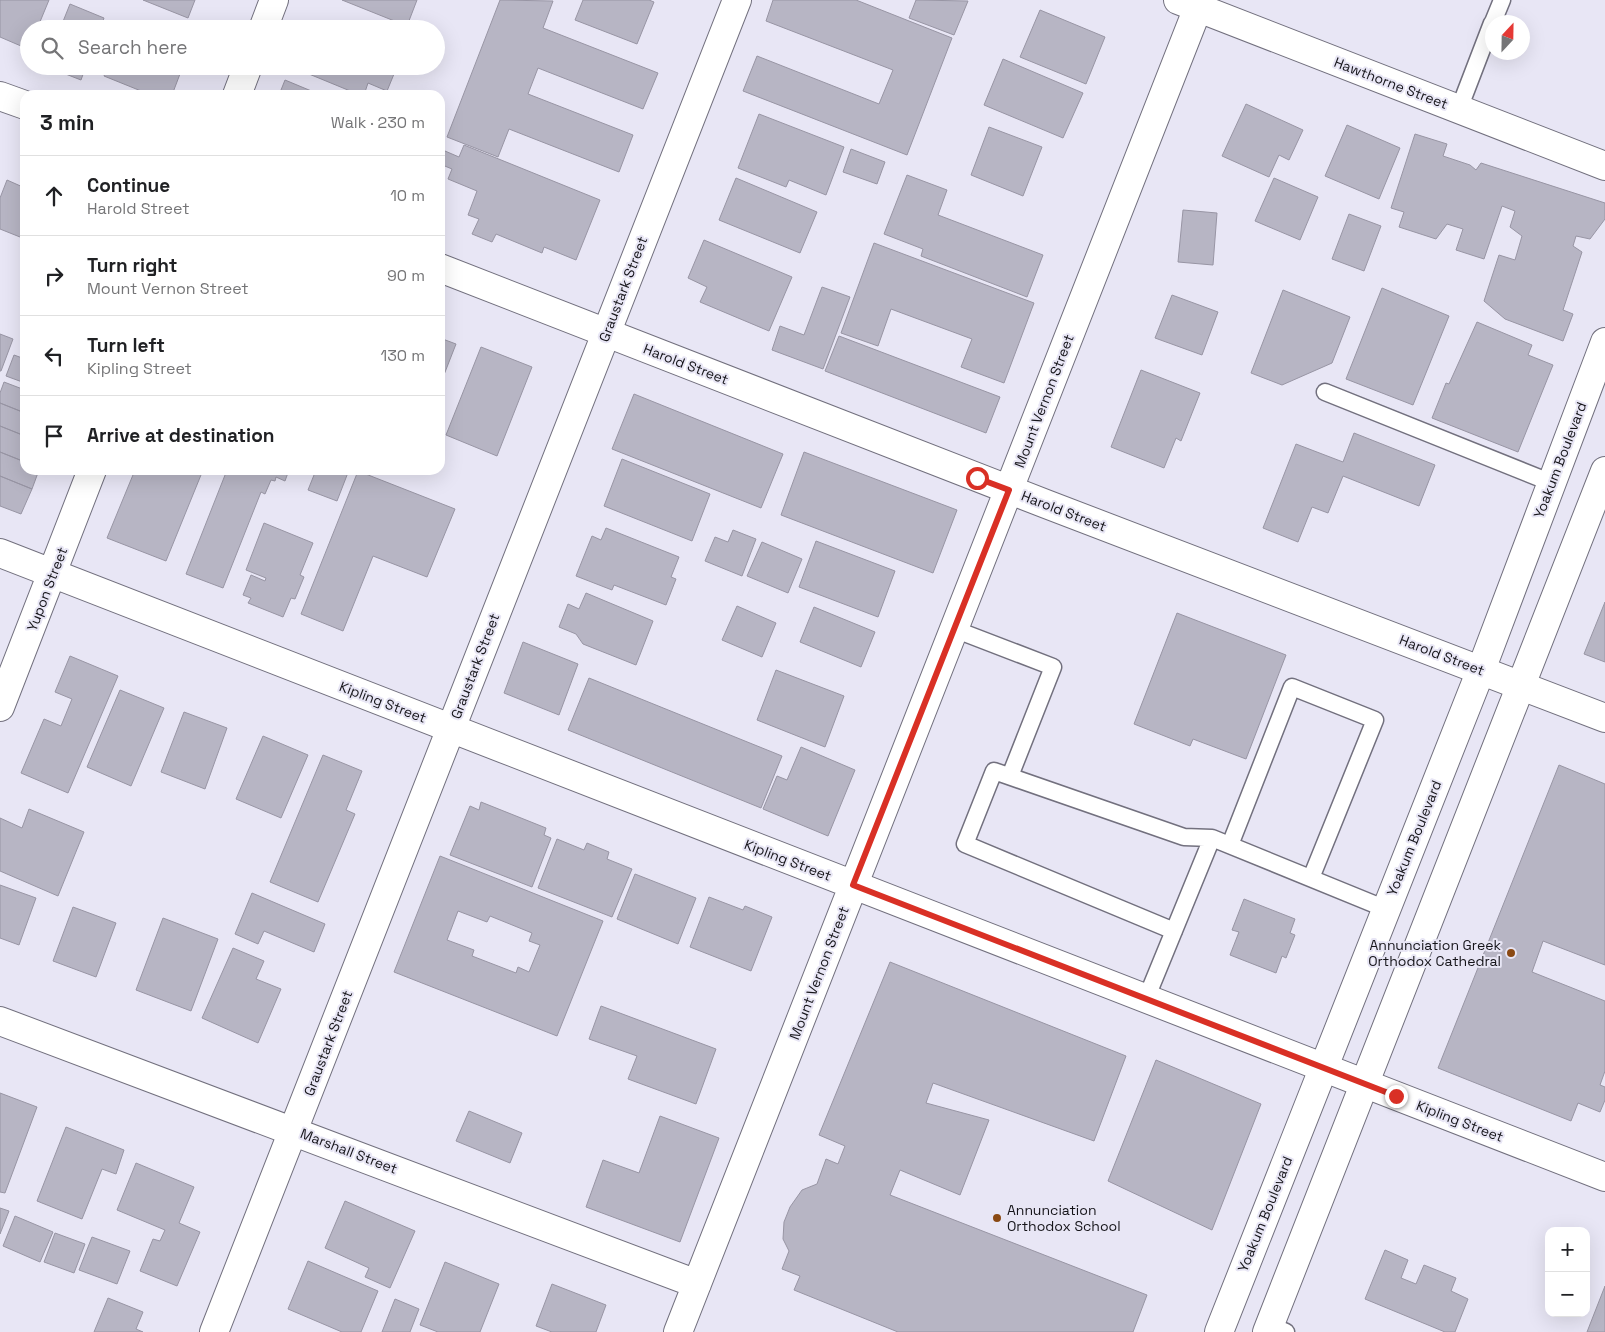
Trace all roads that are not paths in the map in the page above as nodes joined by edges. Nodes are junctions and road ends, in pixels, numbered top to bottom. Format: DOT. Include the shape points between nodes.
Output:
graph roads {
  1 [pos="274,0"];
  2 [pos="737,0"];
  3 [pos="1502,0"];
  4 [pos="1193,3"];
  5 [pos="1496,15"];
  6 [pos="266,20"];
  7 [pos="1485,43"];
  8 [pos="244,75"];
  9 [pos="238,90"];
  10 [pos="0,96"];
  11 [pos="20,104"];
  12 [pos="1459,109"];
  13 [pos="1605,166"];
  14 [pos="445,270"];
  15 [pos="606,333"];
  16 [pos="1605,342"];
  17 [pos="1325,392"];
  18 [pos="90,475"];
  19 [pos="1552,483"];
  20 [pos="1603,483"];
  21 [pos="1009,490"];
  22 [pos="0,553"];
  23 [pos="53,574"];
  24 [pos="954,629"];
  25 [pos="1481,670"];
  26 [pos="1521,685"];
  27 [pos="0,707"];
  28 [pos="1605,718"];
  29 [pos="451,729"];
  30 [pos="1010,776"];
  31 [pos="1212,838"];
  32 [pos="1230,845"];
  33 [pos="1311,878"];
  34 [pos="853,885"];
  35 [pos="1386,909"];
  36 [pos="1174,931"];
  37 [pos="1146,998"];
  38 [pos="0,1020"];
  39 [pos="1323,1067"];
  40 [pos="1366,1084"];
  41 [pos="293,1130"];
  42 [pos="1605,1177"];
  43 [pos="697,1284"];
  44 [pos="1275,1330"];
  45 [pos="214,1332"];
  46 [pos="678,1332"];
  47 [pos="1219,1332"];
  1 -- 6 [label="street"];
  2 -- 15 [label="street, Graustark Street"];
  3 -- 5 [label="lane"];
  4 -- 12 [label="street, Hawthorne Street"];
  4 -- 21 [label="street, Mount Vernon Street"];
  7 -- 12 [label="lane"];
  8 -- 9 [label="street"];
  10 -- 11 [label="street"];
  12 -- 13 [label="street, Hawthorne Street"];
  14 -- 15 [label="street, Harold Street"];
  15 -- 21 [label="street, Harold Street"];
  15 -- 29 [label="street, Graustark Street"];
  16 -- 19 [label="street, Yoakum Boulevard"];
  17 -- 19 [label="lane"];
  18 -- 23 [label="street, Yupon Street"];
  19 -- 25 [label="street, Yoakum Boulevard"];
  20 -- 26 [label="street"];
  21 -- 24 [label="street, Mount Vernon Street"];
  21 -- 25 [label="street, Harold Street"];
  22 -- 23 [label="street, Kipling Street"];
  23 -- 27 [label="street, Yupon Street"];
  23 -- 29 [label="street, Kipling Street"];
  24 -- 30 [label="lane" via="1053,668"];
  24 -- 34 [label="street, Mount Vernon Street"];
  25 -- 26 [label="street, Harold Street"];
  25 -- 35 [label="street, Yoakum Boulevard"];
  26 -- 28 [label="street, Harold Street"];
  26 -- 40 [label="street"];
  29 -- 34 [label="street, Kipling Street"];
  29 -- 41 [label="street, Graustark Street"];
  30 -- 31 [label="lane" via="1184,837"];
  30 -- 36 [label="lane" via="994,771 965,844"];
  31 -- 32 [label="lane"];
  31 -- 36 [label="lane"];
  32 -- 33 [label="lane"];
  32 -- 33 [label="lane" via="1292,686 1375,720"];
  33 -- 35 [label="lane"];
  34 -- 37 [label="street, Kipling Street"];
  34 -- 43 [label="street, Mount Vernon Street"];
  35 -- 39 [label="street, Yoakum Boulevard"];
  36 -- 37 [label="lane"];
  37 -- 39 [label="street, Kipling Street"];
  38 -- 41 [label="street, Marshall Street"];
  39 -- 40 [label="street, Kipling Street"];
  39 -- 47 [label="street, Yoakum Boulevard"];
  40 -- 42 [label="street, Kipling Street"];
  40 -- 44 [label="street"];
  41 -- 43 [label="street, Marshall Street"];
  41 -- 45 [label="street, Graustark Street"];
  43 -- 46 [label="street, Mount Vernon Street"];
}
